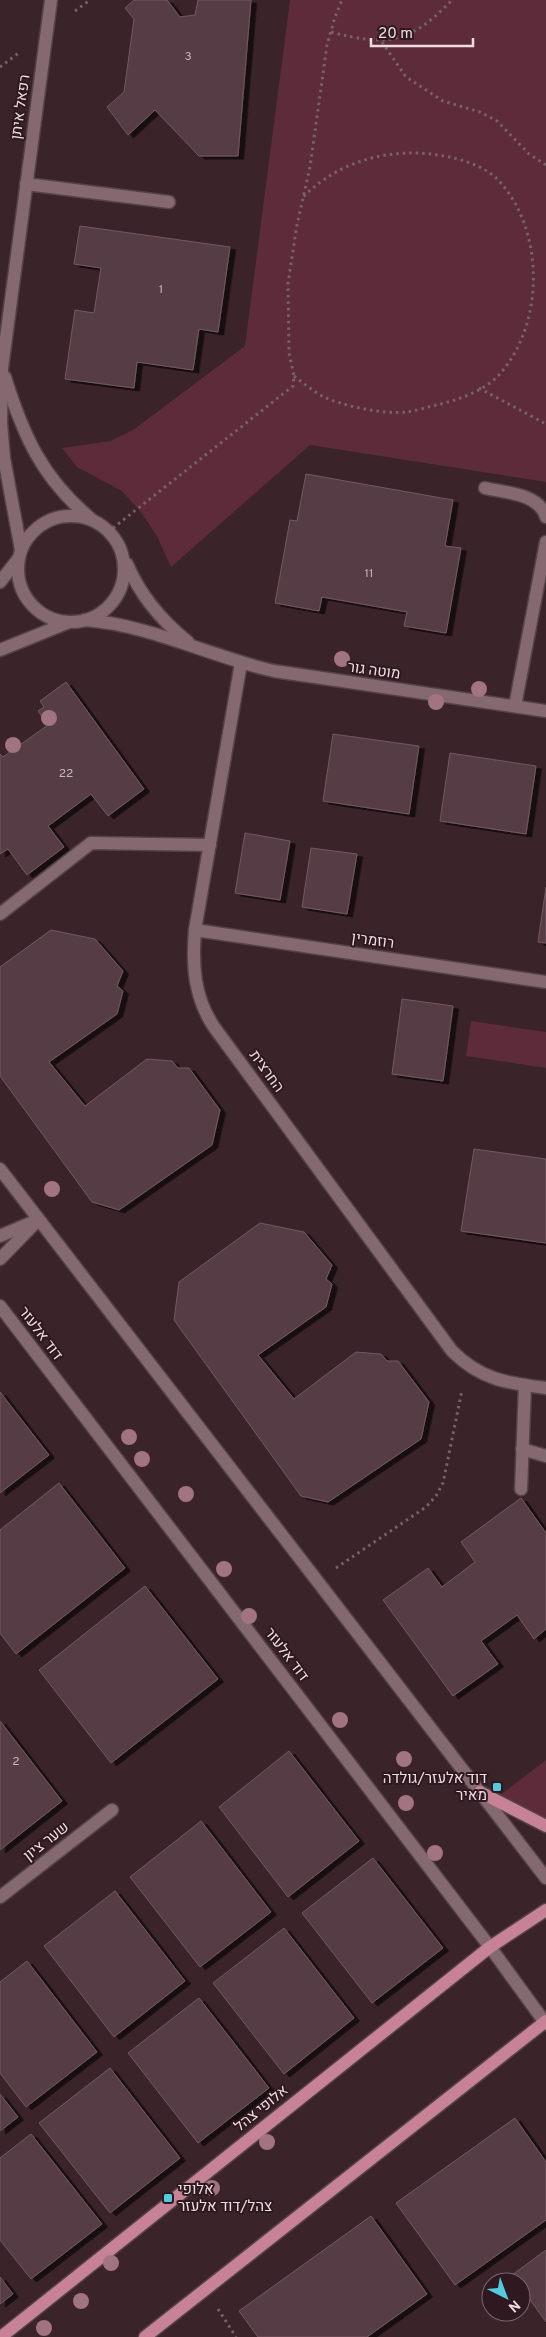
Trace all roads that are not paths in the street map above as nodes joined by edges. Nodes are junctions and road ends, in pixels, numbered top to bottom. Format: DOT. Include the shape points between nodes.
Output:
graph roads {
  1 [pos="51,0"];
  2 [pos="26,184"];
  3 [pos="169,202"];
  4 [pos="1,368"];
  5 [pos="485,488"];
  6 [pos="546,517"];
  7 [pos="90,519"];
  8 [pos="546,542"];
  9 [pos="20,554"];
  10 [pos="123,555"];
  11 [pos="0,582"];
  12 [pos="85,620"];
  13 [pos="68,622"];
  14 [pos="0,650"];
  15 [pos="201,650"];
  16 [pos="241,663"];
  17 [pos="515,706"];
  18 [pos="546,711"];
  19 [pos="210,844"];
  20 [pos="0,914"];
  21 [pos="195,930"];
  22 [pos="546,982"];
  23 [pos="0,1169"];
  24 [pos="38,1220"];
  25 [pos="0,1236"];
  26 [pos="0,1259"];
  27 [pos="0,1306"];
  28 [pos="524,1385"];
  29 [pos="546,1388"];
  30 [pos="522,1449"];
  31 [pos="546,1456"];
  32 [pos="521,1489"];
  33 [pos="480,1792"];
  34 [pos="112,1810"];
  35 [pos="546,1826"];
  36 [pos="546,1878"];
  37 [pos="0,1897"];
  38 [pos="546,1910"];
  39 [pos="490,1947"];
  40 [pos="545,2022"];
  41 [pos="1,2337"];
  42 [pos="145,2337"];
  1 -- 2 [label="street, רפאל איתן"];
  2 -- 3 [label="street"];
  2 -- 4 [label="street, רפאל איתן"];
  4 -- 7 [label="street, רפאל איתן" via="38,460 58,488"];
  4 -- 9 [label="street, רפאל איתן" via="4,458"];
  5 -- 6 [label="street" via="530,498 543,508"];
  7 -- 9 [label="street" via="66,516 50,520 36,529"];
  7 -- 10 [label="street" via="109,531"];
  8 -- 17 [label="street"];
  9 -- 11 [label="street"];
  9 -- 13 [label="street" via="20,582 26,598 45,616"];
  10 -- 12 [label="street" via="124,580 118,595 107,609"];
  10 -- 15 [label="street, מוטה גור" via="133,578 155,609 173,629"];
  12 -- 13 [label="street"];
  12 -- 15 [label="street, מוטה גור" via="134,628"];
  13 -- 14 [label="street"];
  15 -- 16 [label="street, מוטה גור"];
  16 -- 17 [label="street, מוטה גור" via="306,677"];
  16 -- 19 [label="street, החרצית"];
  17 -- 18 [label="street, מוטה גור"];
  19 -- 20 [label="street" via="91,843"];
  19 -- 21 [label="street, החרצית"];
  21 -- 22 [label="street, רוזמרין"];
  21 -- 28 [label="street, החרצית" via="195,981 200,1002 209,1019 445,1342 467,1365 491,1378"];
  23 -- 24 [label="street"];
  24 -- 25 [label="street"];
  24 -- 26 [label="street"];
  24 -- 33 [label="street"];
  27 -- 39 [label="street, דוד אלעזר"];
  28 -- 29 [label="street, החרצית"];
  28 -- 30 [label="street"];
  30 -- 31 [label="street"];
  30 -- 32 [label="street"];
  33 -- 35 [label="main road"];
  33 -- 36 [label="street"];
  34 -- 37 [label="street, שער ציון"];
  38 -- 39 [label="main road, אלופי צהל"];
  39 -- 40 [label="street, דוד אלעזר"];
  39 -- 41 [label="main road, אלופי צהל"];
  40 -- 42 [label="main road"];
}
